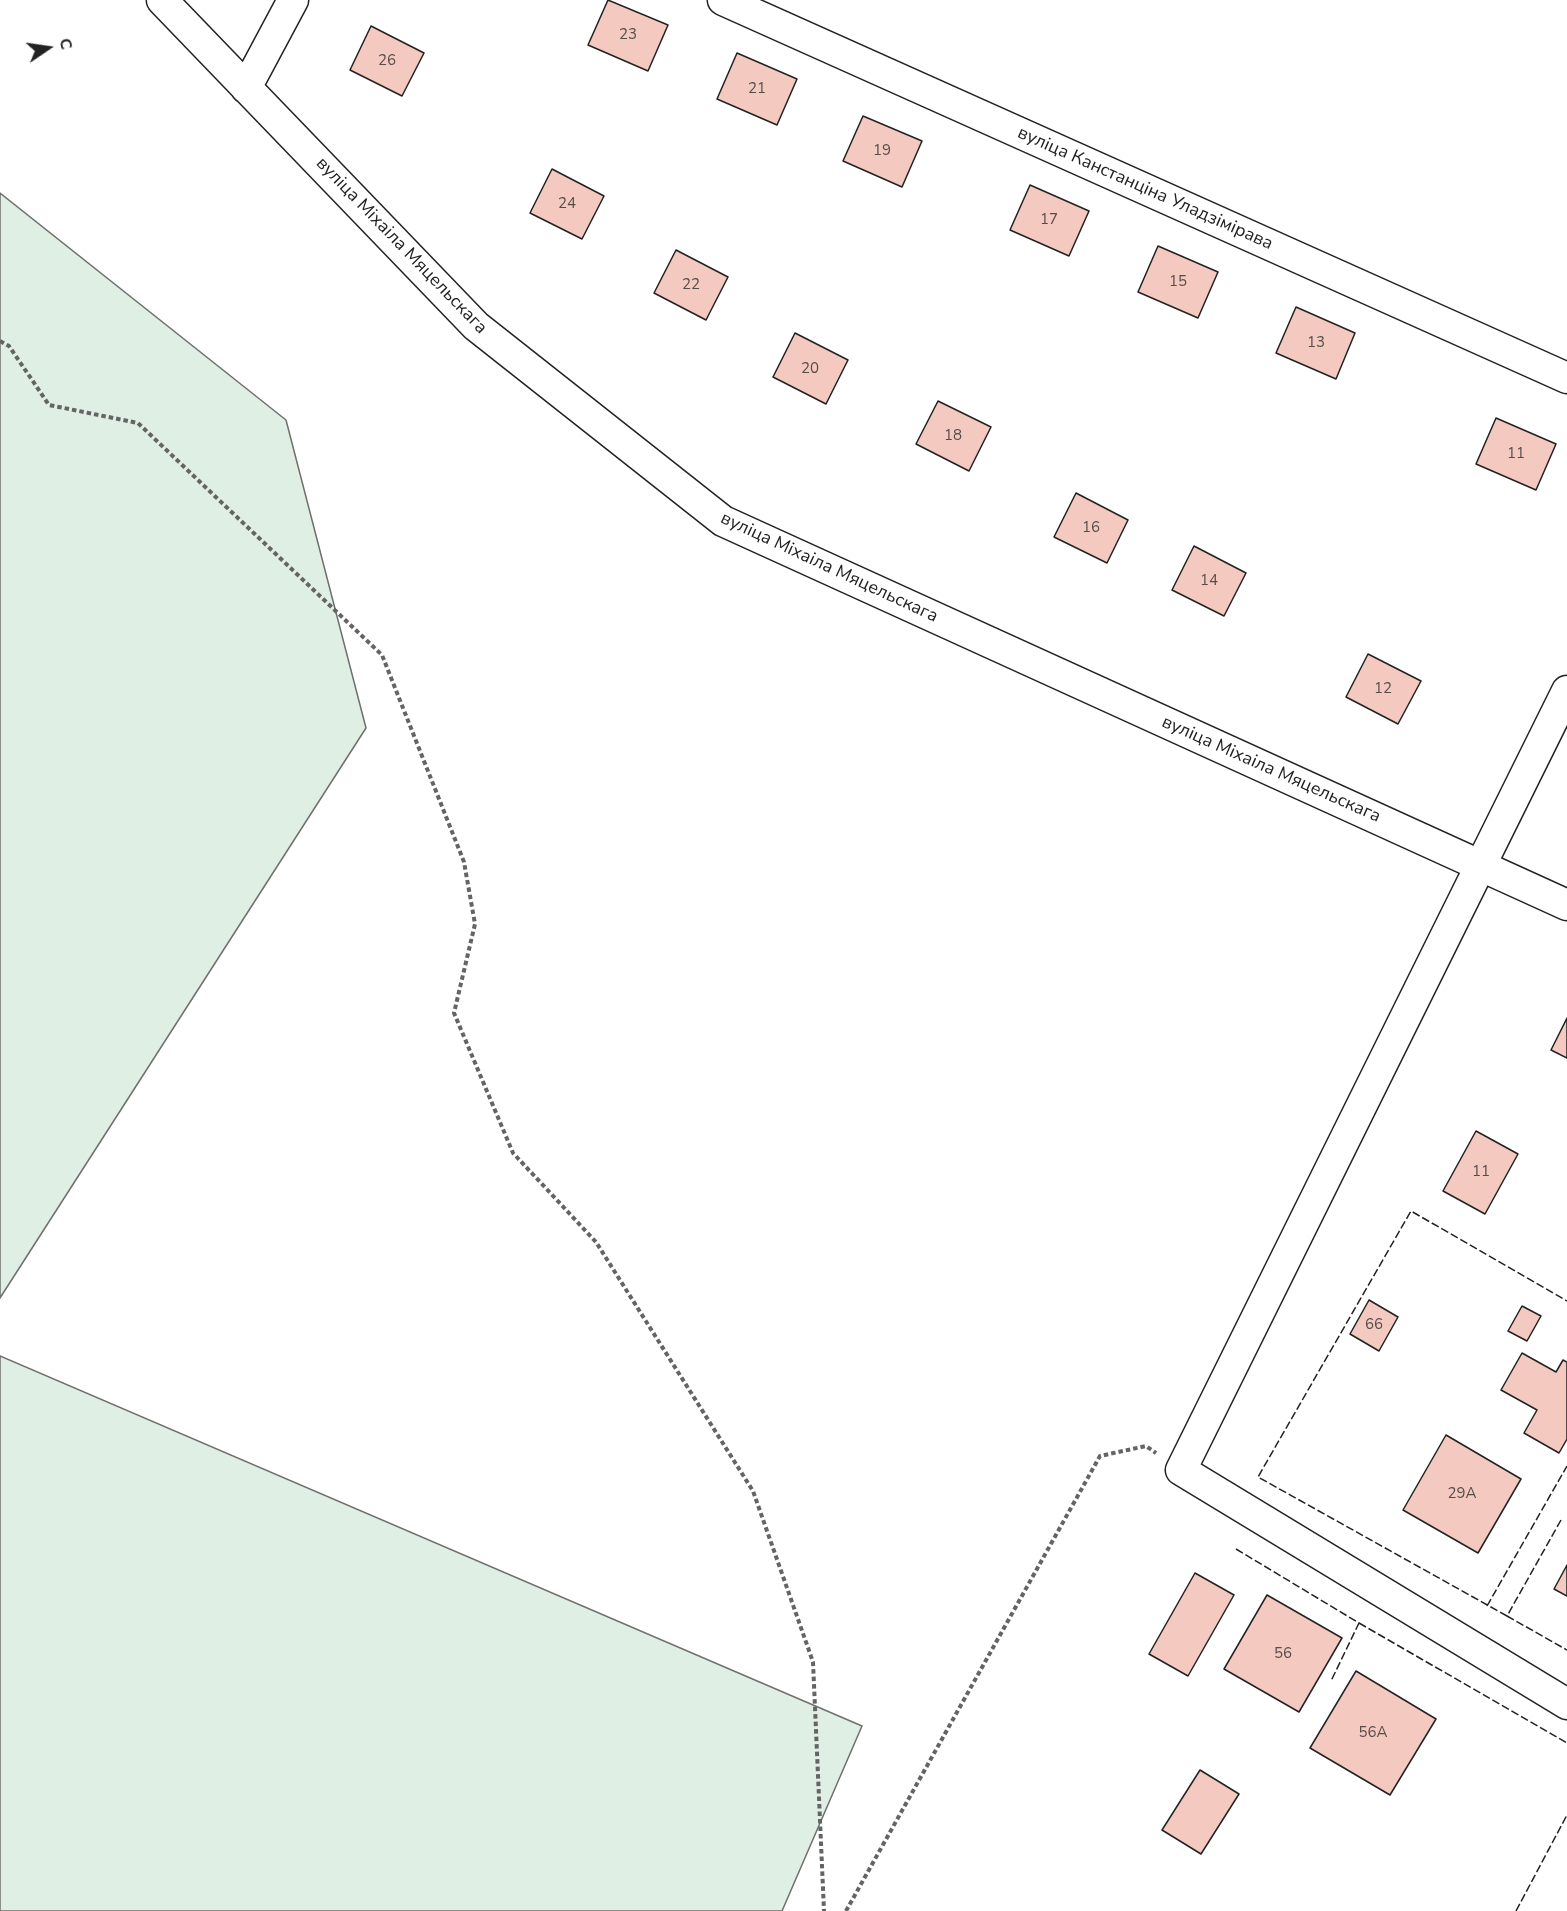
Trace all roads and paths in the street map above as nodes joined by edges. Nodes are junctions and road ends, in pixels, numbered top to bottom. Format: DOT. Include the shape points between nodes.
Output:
graph roads {
  1 [pos="162,0"];
  2 [pos="293,0"];
  3 [pos="723,0"];
  4 [pos="246,88"];
  5 [pos="0,340"];
  6 [pos="1567,378"];
  7 [pos="1567,691"];
  8 [pos="1480,865"];
  9 [pos="1567,904"];
  10 [pos="1181,1470"];
  11 [pos="1567,1704"];
  12 [pos="824,1911"];
  13 [pos="846,1911"];
  1 -- 4 [label="street, вуліца Міхаіла Мяцельскага"];
  2 -- 4 [label="street"];
  3 -- 6 [label="street, вуліца Канстанціна Уладзімірава"];
  4 -- 8 [label="street, вуліца Міхаіла Мяцельскага" via="476,326 723,521"];
  5 -- 12 [label="path" via="9,346 49,405 138,423 382,655 464,862 475,924 454,1013 513,1153 596,1242 757,1501 813,1662"];
  7 -- 8 [label="street"];
  8 -- 9 [label="street, вуліца Міхаіла Мяцельскага"];
  8 -- 10 [label="street"];
  10 -- 11 [label="street"];
  10 -- 13 [label="path" via="1146,1446 1100,1456"];
}
